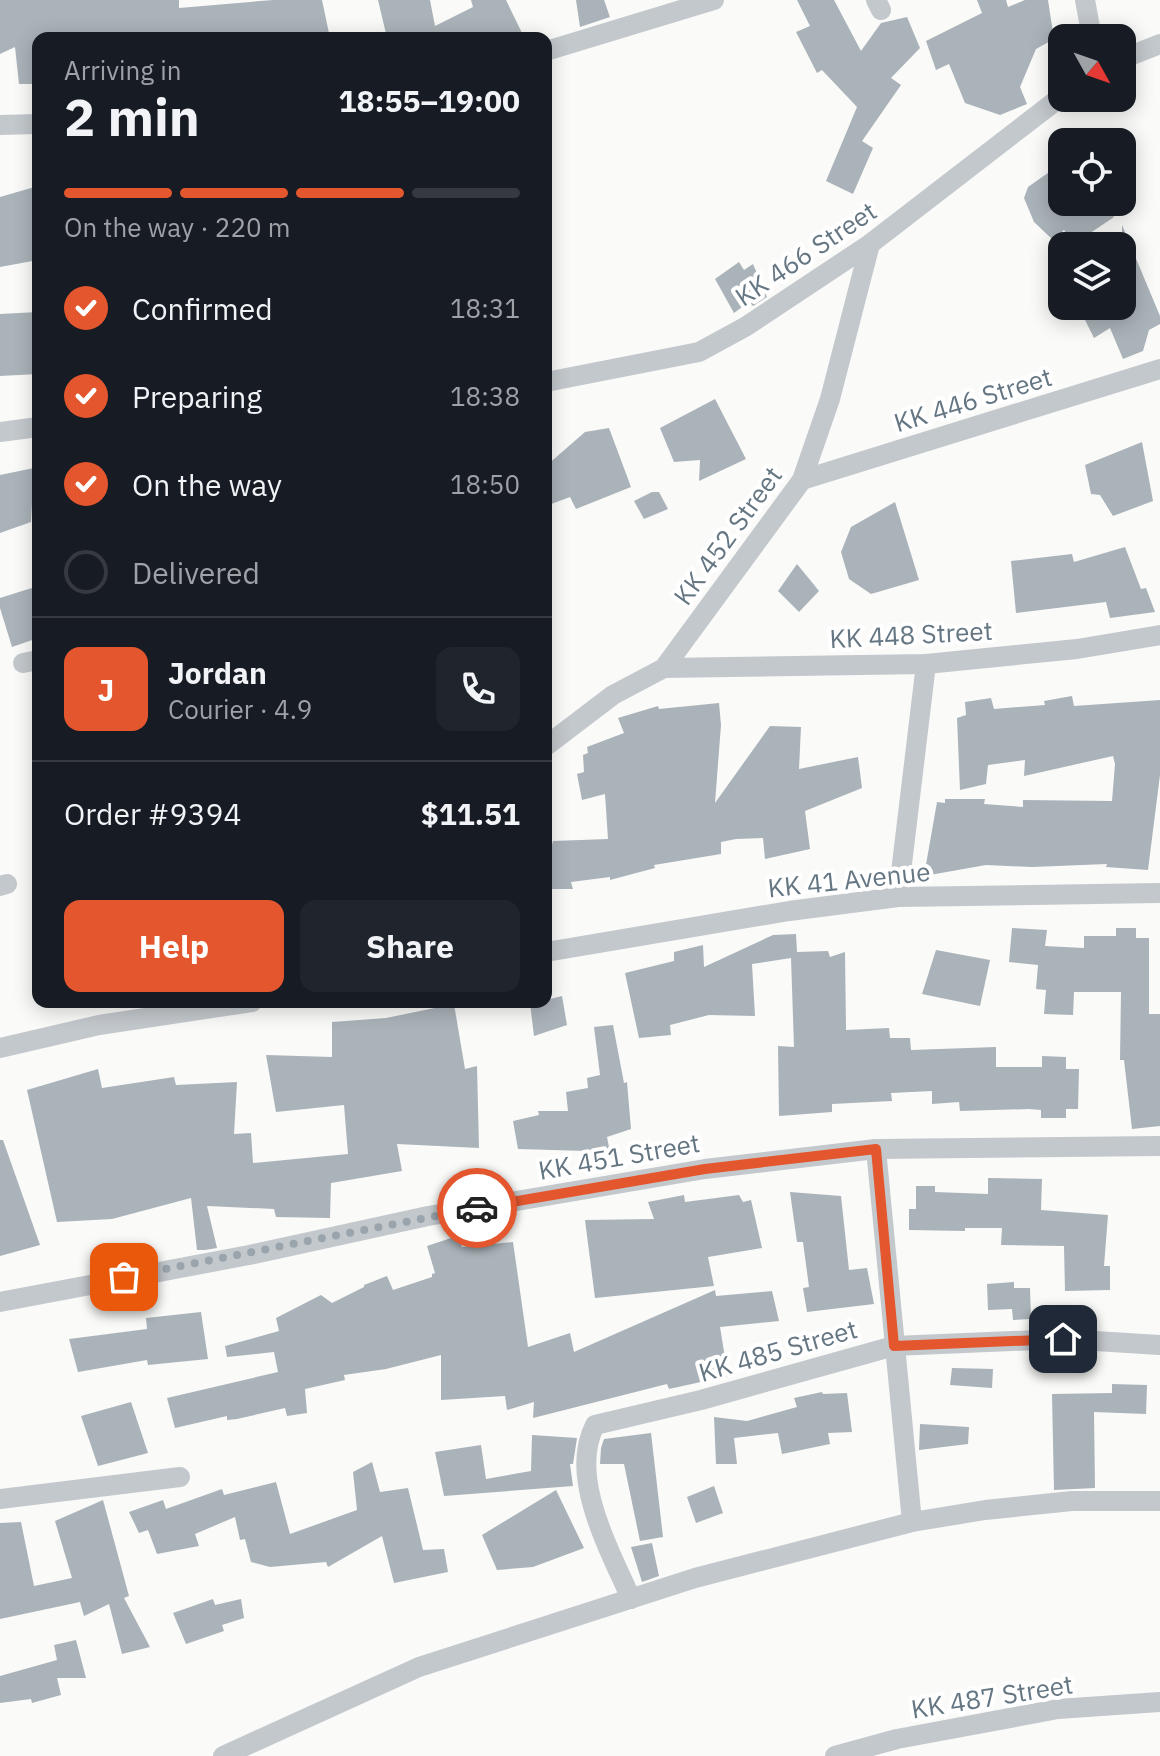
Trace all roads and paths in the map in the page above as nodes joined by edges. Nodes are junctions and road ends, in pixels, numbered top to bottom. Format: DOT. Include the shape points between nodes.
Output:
graph roads {
  1 [pos="714,0"];
  2 [pos="1085,0"];
  3 [pos="1089,24"];
  4 [pos="1160,44"];
  5 [pos="552,49"];
  6 [pos="1136,53"];
  7 [pos="1048,107"];
  8 [pos="32,124"];
  9 [pos="0,125"];
  10 [pos="870,244"];
  11 [pos="1160,369"];
  12 [pos="552,381"];
  13 [pos="32,428"];
  14 [pos="0,432"];
  15 [pos="802,480"];
  16 [pos="1160,635"];
  17 [pos="926,664"];
  18 [pos="664,668"];
  19 [pos="552,741"];
  20 [pos="1160,893"];
  21 [pos="898,897"];
  22 [pos="552,951"];
  23 [pos="193,1008"];
  24 [pos="0,1048"];
  25 [pos="1160,1146"];
  26 [pos="876,1149"];
  27 [pos="0,1302"];
  28 [pos="1160,1345"];
  29 [pos="894,1346"];
  30 [pos="180,1477"];
  31 [pos="0,1499"];
  32 [pos="1160,1501"];
  33 [pos="912,1522"];
  34 [pos="631,1599"];
  35 [pos="1160,1702"];
  36 [pos="223,1756"];
  37 [pos="835,1756"];
  1 -- 5 [label="street"];
  2 -- 3 [label="street"];
  4 -- 6 [label="street"];
  7 -- 10 [label="street, KK 466 Street"];
  8 -- 9 [label="street"];
  10 -- 12 [label="street, KK 466 Street" via="699,352"];
  10 -- 15 [label="street, KK 452 Street" via="830,399"];
  11 -- 15 [label="street, KK 446 Street"];
  13 -- 14 [label="street"];
  15 -- 18 [label="street, KK 452 Street"];
  16 -- 17 [label="street, KK 448 Street"];
  17 -- 18 [label="street, KK 448 Street"];
  17 -- 21 [label="street"];
  18 -- 19 [label="street, KK 452 Street" via="613,695"];
  20 -- 21 [label="street, KK 41 Avenue"];
  21 -- 22 [label="street, KK 41 Avenue"];
  23 -- 24 [label="street"];
  25 -- 26 [label="street, KK 451 Street"];
  26 -- 27 [label="street, KK 451 Street" via="705,1169 428,1216"];
  26 -- 29 [label="street"];
  28 -- 29 [label="street, KK 485 Street" via="1063,1339"];
  29 -- 33 [label="street"];
  29 -- 34 [label="street, KK 485 Street" via="595,1425 588,1440 588,1486"];
  30 -- 31 [label="street"];
  32 -- 33 [label="street" via="1072,1501"];
  33 -- 34 [label="street"];
  34 -- 36 [label="street" via="419,1667"];
  35 -- 37 [label="street, KK 487 Street" via="1058,1709"];
}
